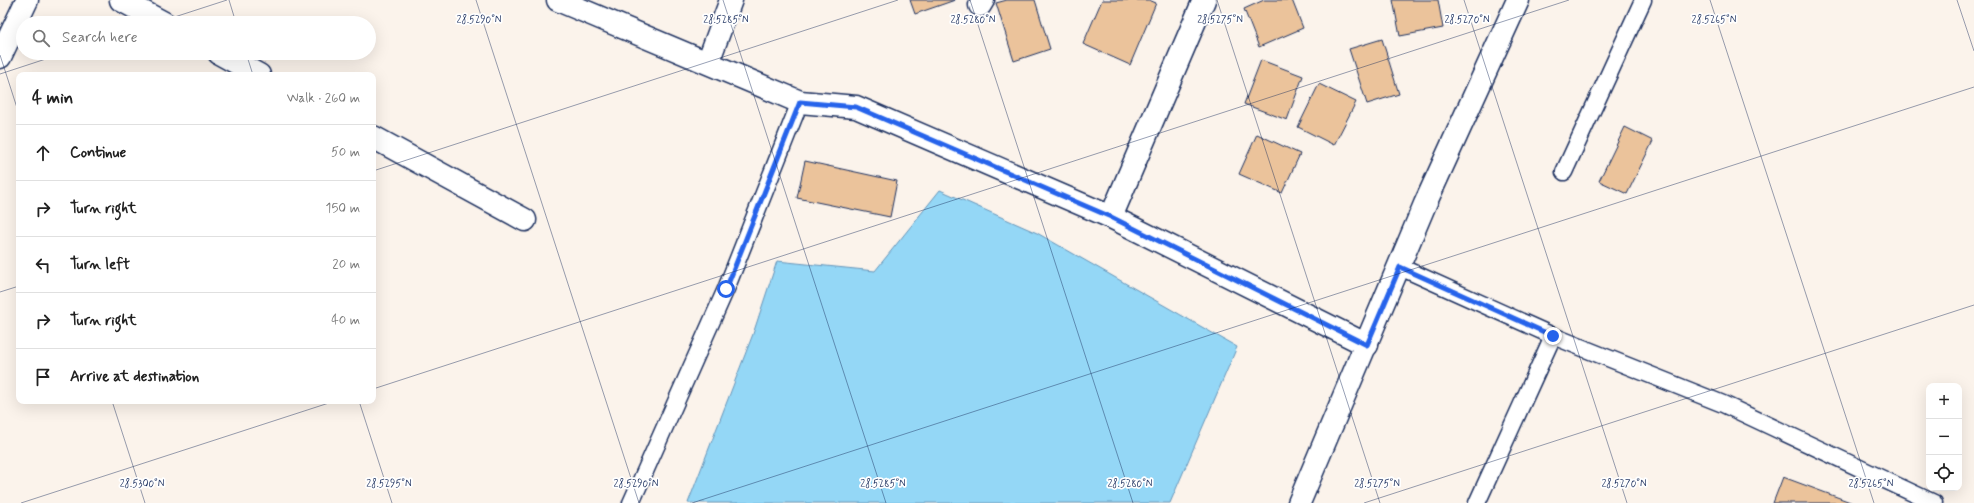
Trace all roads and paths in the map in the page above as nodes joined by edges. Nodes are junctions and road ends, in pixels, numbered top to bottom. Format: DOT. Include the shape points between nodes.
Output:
graph roads {
  1 [pos="26,0"];
  2 [pos="122,0"];
  3 [pos="558,0"];
  4 [pos="731,0"];
  5 [pos="1204,0"];
  6 [pos="1518,0"];
  7 [pos="1643,0"];
  8 [pos="19,16"];
  9 [pos="151,16"];
  10 [pos="16,22"];
  11 [pos="0,57"];
  12 [pos="232,60"];
  13 [pos="708,62"];
  14 [pos="254,72"];
  15 [pos="800,102"];
  16 [pos="376,139"];
  17 [pos="1564,172"];
  18 [pos="1111,217"];
  19 [pos="525,220"];
  20 [pos="1400,267"];
  21 [pos="1553,336"];
  22 [pos="1367,345"];
  23 [pos="631,503"];
  24 [pos="1299,503"];
  25 [pos="1477,503"];
  26 [pos="1934,503"];
  1 -- 8 [label="street"];
  2 -- 9 [label="street"];
  3 -- 13 [label="street"];
  4 -- 13 [label="street"];
  5 -- 18 [label="street"];
  6 -- 20 [label="street" via="1425,204"];
  7 -- 17 [label="lane"];
  10 -- 11 [label="street"];
  12 -- 14 [label="street"];
  13 -- 15 [label="street"];
  15 -- 18 [label="street" via="856,107"];
  15 -- 23 [label="lane" via="726,289"];
  16 -- 19 [label="street"];
  18 -- 22 [label="street"];
  20 -- 21 [label="lane"];
  20 -- 22 [label="street"];
  21 -- 25 [label="lane"];
  21 -- 26 [label="lane" via="1723,404"];
  22 -- 24 [label="street"];
}
